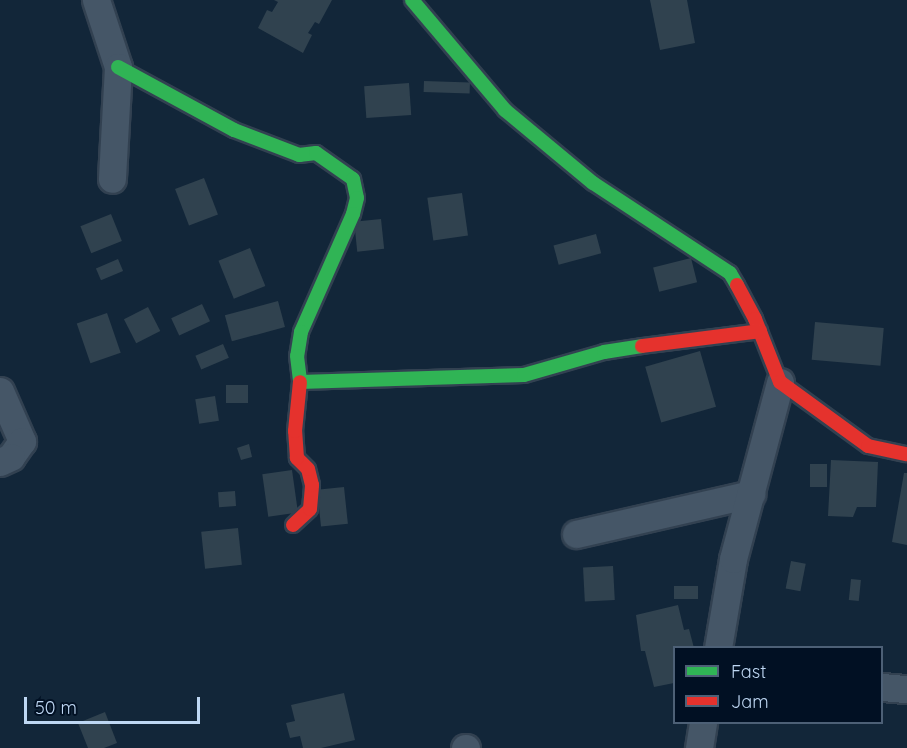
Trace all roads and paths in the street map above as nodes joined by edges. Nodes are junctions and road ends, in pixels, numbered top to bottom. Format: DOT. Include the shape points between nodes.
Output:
graph roads {
  1 [pos="96,0"];
  2 [pos="412,0"];
  3 [pos="118,67"];
  4 [pos="112,179"];
  5 [pos="760,331"];
  6 [pos="300,382"];
  7 [pos="780,382"];
  8 [pos="0,391"];
  9 [pos="907,454"];
  10 [pos="0,462"];
  11 [pos="751,494"];
  12 [pos="293,525"];
  13 [pos="576,534"];
  14 [pos="718,646"];
  15 [pos="883,687"];
  16 [pos="907,689"];
  17 [pos="703,724"];
  18 [pos="699,748"];
  1 -- 3 [label="street"];
  2 -- 5 [label="street" via="505,110 592,183 730,273"];
  3 -- 4 [label="street"];
  3 -- 6 [label="street" via="234,130 299,155 316,153 353,179 357,198 353,214 301,332 297,356"];
  5 -- 6 [label="street" via="604,352 524,375"];
  5 -- 7 [label="street"];
  6 -- 12 [label="street" via="295,431 297,458 308,469 312,485 310,509"];
  7 -- 9 [label="street" via="868,446"];
  7 -- 11 [label="street"];
  8 -- 10 [label="street" via="22,441 11,457"];
  11 -- 13 [label="street"];
  11 -- 14 [label="street" via="733,560"];
  15 -- 16 [label="street"];
  17 -- 18 [label="street"];
}
